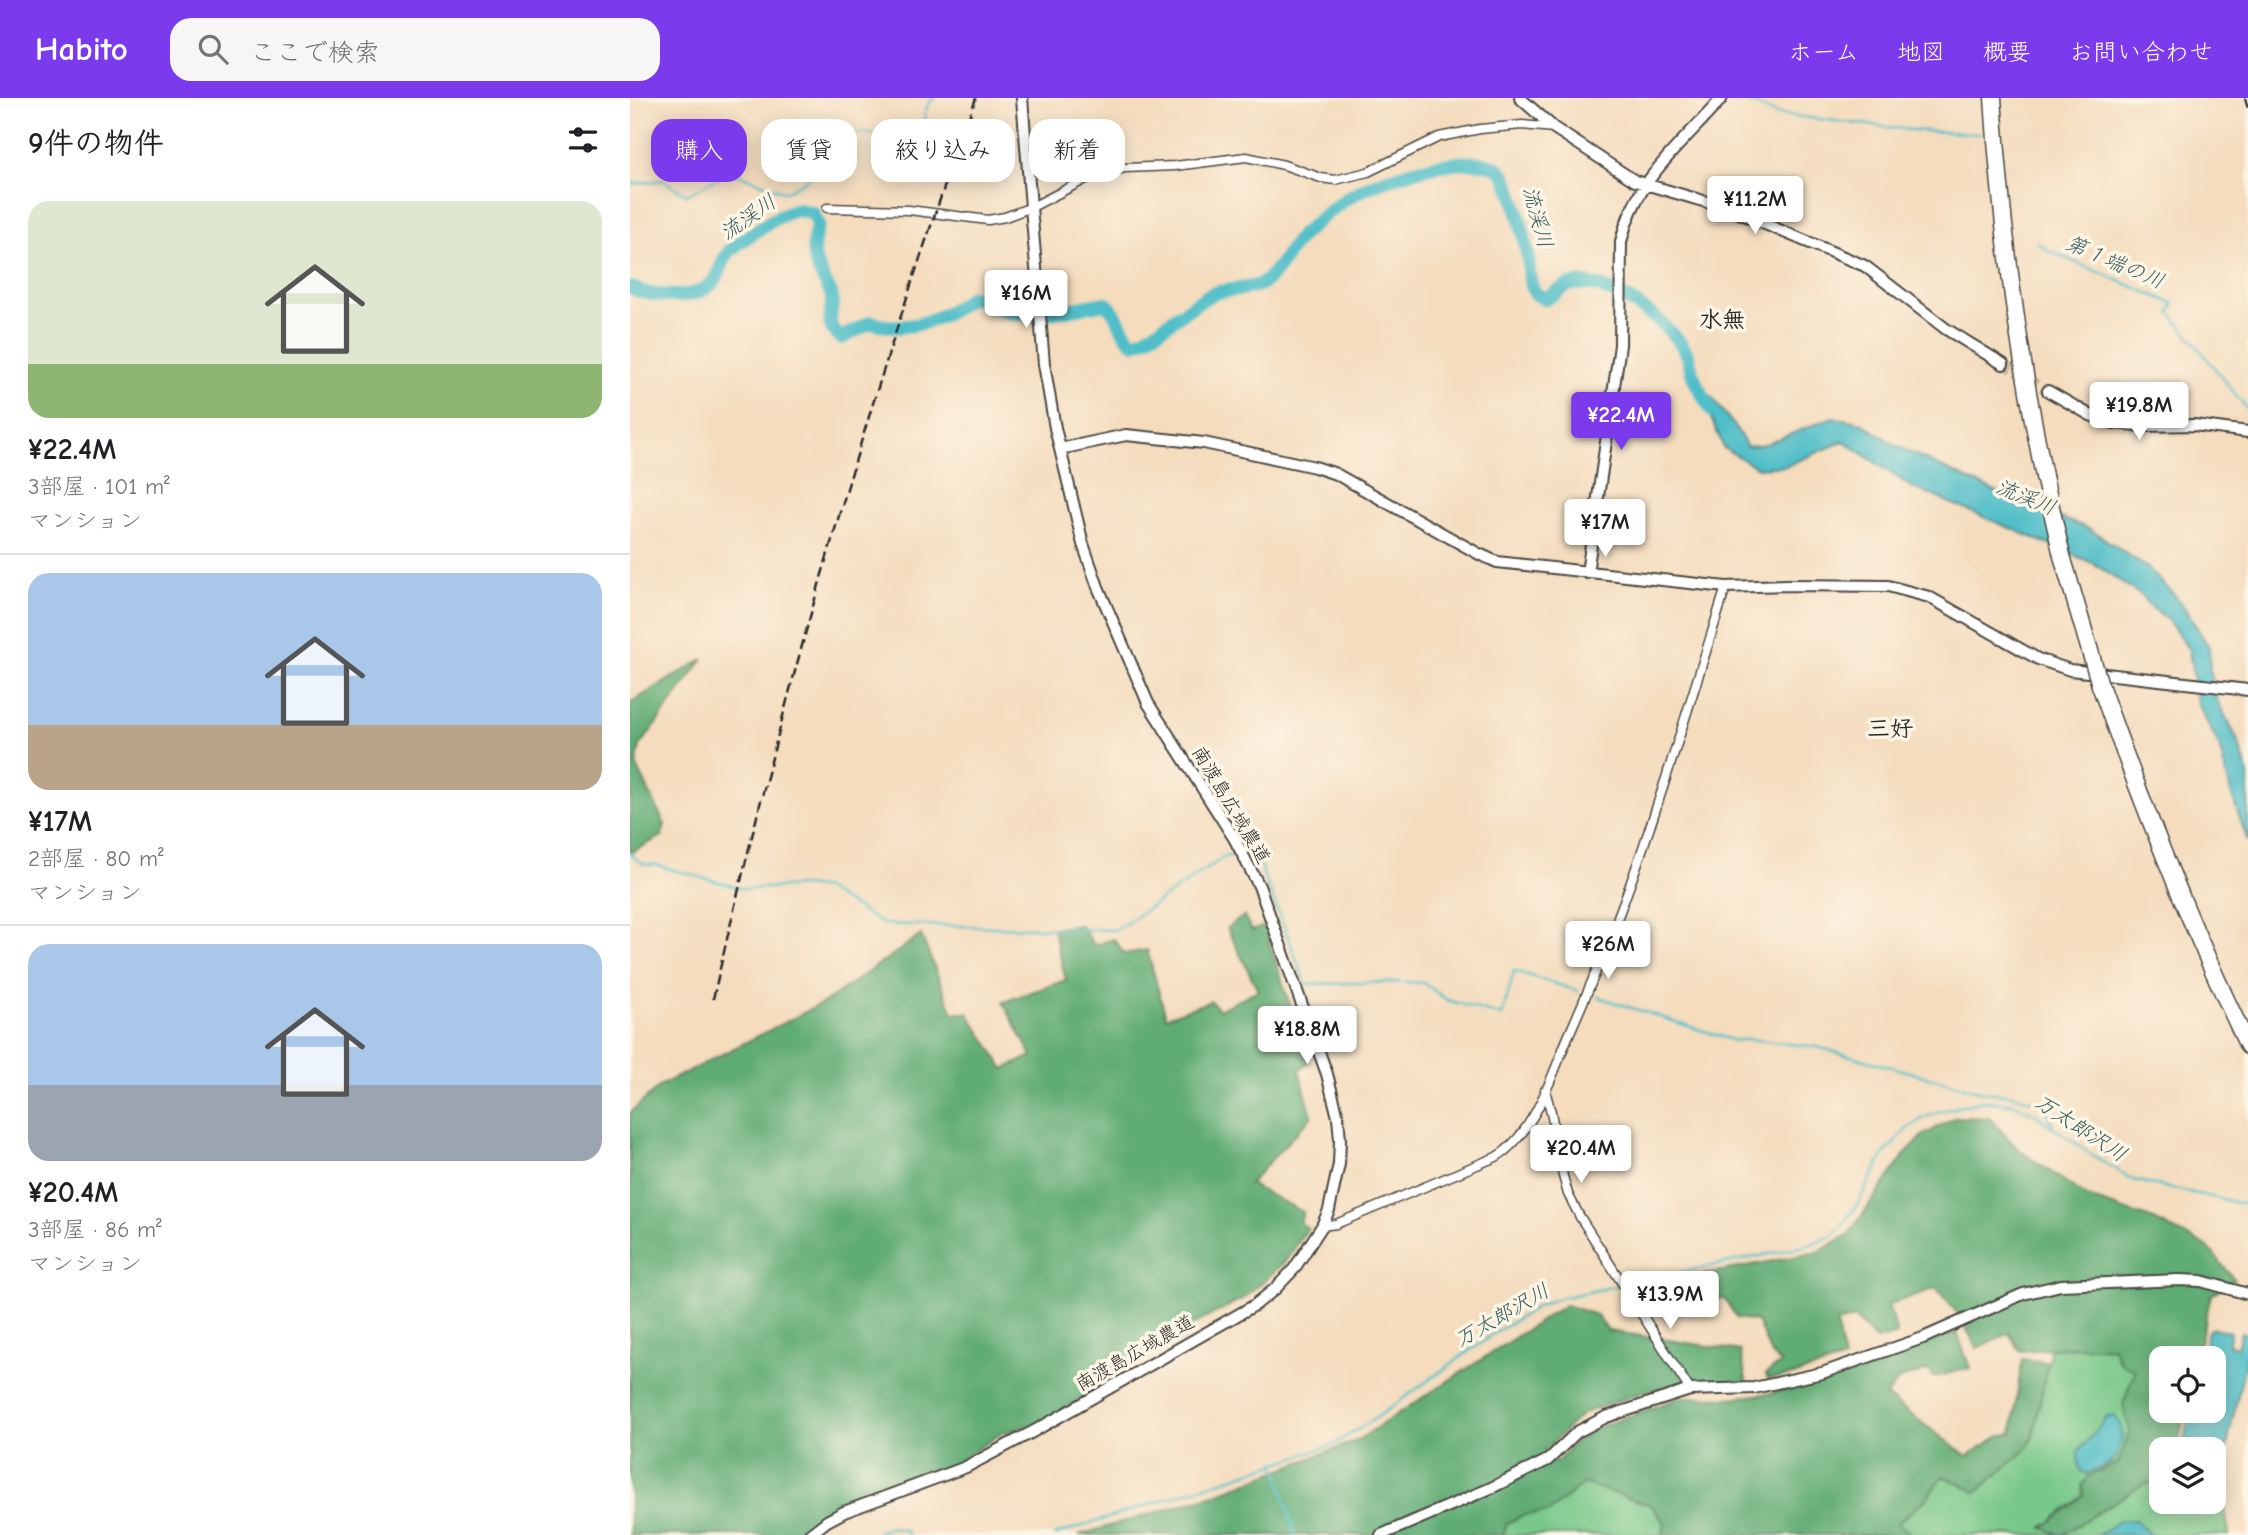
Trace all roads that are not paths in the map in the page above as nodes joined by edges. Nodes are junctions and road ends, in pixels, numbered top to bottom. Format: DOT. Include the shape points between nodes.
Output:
graph roads {
  1 [pos="1021,98"];
  2 [pos="1520,98"];
  3 [pos="1722,98"];
  4 [pos="1993,98"];
  5 [pos="1554,128"];
  6 [pos="1645,184"];
  7 [pos="1032,207"];
  8 [pos="827,208"];
  9 [pos="2003,363"];
  10 [pos="2048,391"];
  11 [pos="2248,432"];
  12 [pos="1060,449"];
  13 [pos="1587,573"];
  14 [pos="1726,587"];
  15 [pos="2247,690"];
  16 [pos="2248,1046"];
  17 [pos="1545,1090"];
  18 [pos="1322,1226"];
  19 [pos="2248,1294"];
  20 [pos="1690,1390"];
  21 [pos="809,1535"];
  22 [pos="1381,1535"];
  1 -- 7 [label="street, 南渡島広域農道"];
  2 -- 5 [label="street"];
  3 -- 6 [label="street"];
  4 -- 16 [label="highway, bridge" via="2019,341 2062,556 2142,804"];
  5 -- 6 [label="street"];
  5 -- 7 [label="street" via="1480,128 1438,137 1368,172 1335,180 1245,158 1125,168 1088,178"];
  6 -- 9 [label="street" via="1727,208 1865,266 1946,329"];
  6 -- 13 [label="street" via="1623,231 1615,388"];
  7 -- 8 [label="street" via="988,220 909,209"];
  7 -- 12 [label="street, 南渡島広域農道" via="1044,364"];
  10 -- 11 [label="street" via="2113,423"];
  12 -- 13 [label="street" via="1125,435 1205,443 1315,467 1336,474 1488,558"];
  12 -- 18 [label="street, 南渡島広域農道" via="1083,544 1134,674 1170,741 1247,861 1327,1074 1340,1140 1335,1186"];
  13 -- 14 [label="street"];
  14 -- 15 [label="street" via="1888,586 1929,597 2057,666"];
  14 -- 17 [label="street" via="1637,866 1601,963"];
  17 -- 18 [label="street" via="1526,1127 1504,1152"];
  17 -- 20 [label="street" via="1568,1194"];
  18 -- 21 [label="street, 南渡島広域農道" via="1294,1269 1255,1305 966,1467 844,1512"];
  19 -- 20 [label="street" via="2201,1281 2061,1284 2022,1294 1923,1338 1822,1373 1755,1388"];
  20 -- 22 [label="street" via="1595,1422 1529,1470"];
}
